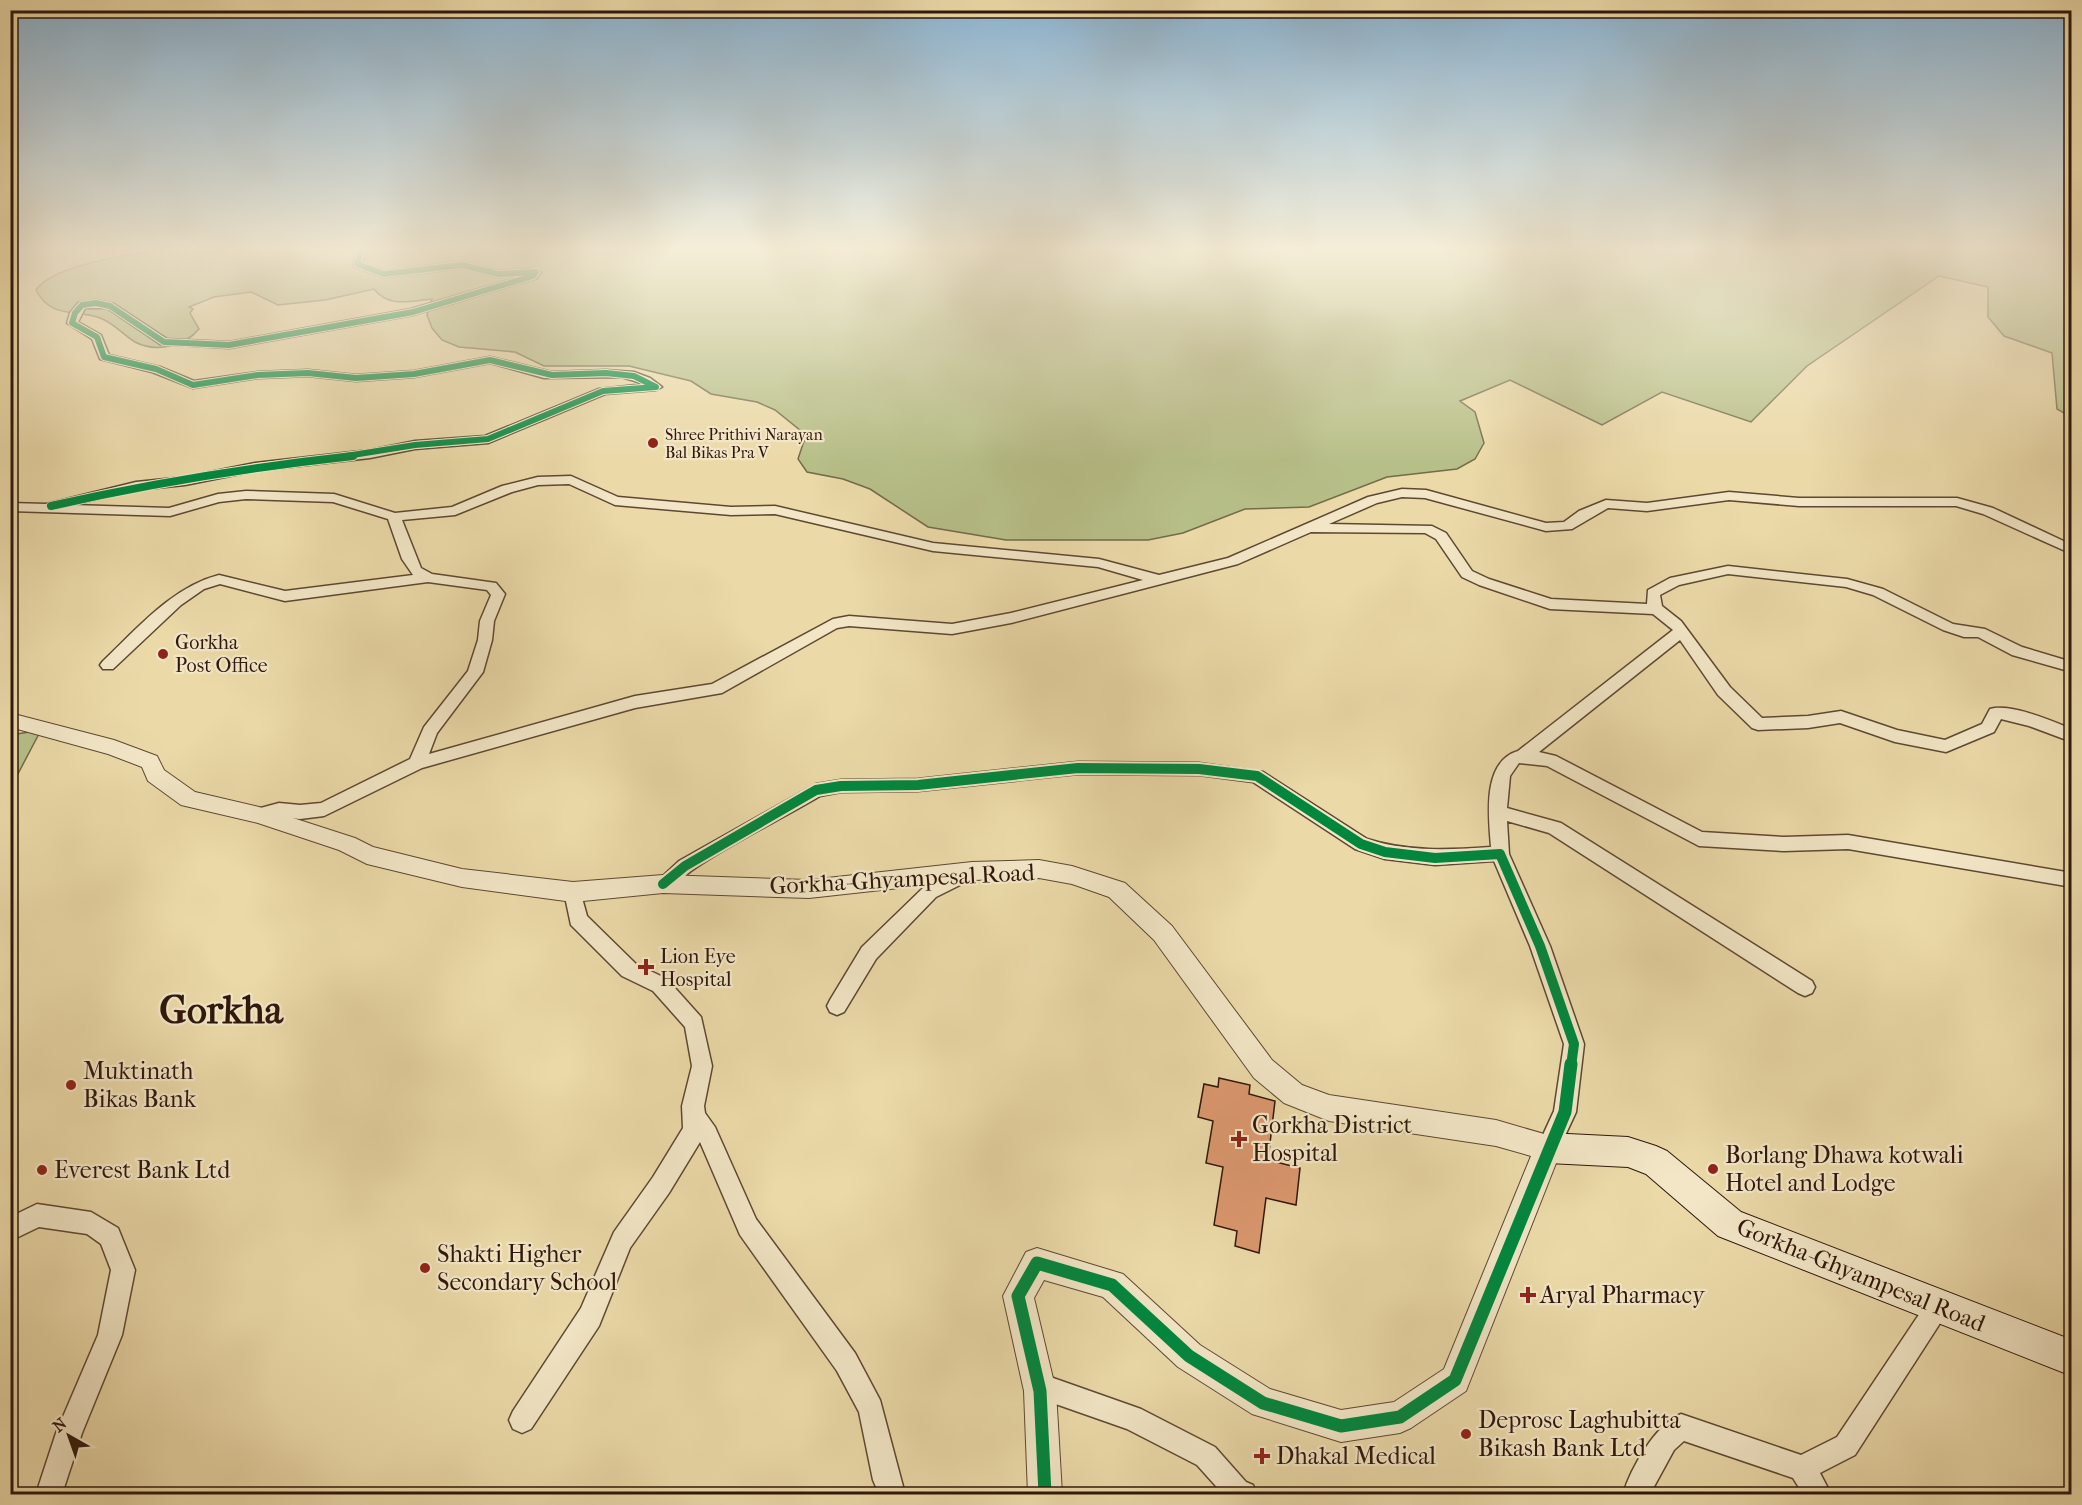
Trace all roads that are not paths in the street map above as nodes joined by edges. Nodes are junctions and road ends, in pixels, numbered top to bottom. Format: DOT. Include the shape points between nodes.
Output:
graph roads {
  1 [pos="73,320"];
  2 [pos="131,320"];
  3 [pos="367,320"];
  4 [pos="51,506"];
  5 [pos="10,507"];
  6 [pos="394,517"];
  7 [pos="1309,528"];
  8 [pos="2072,550"];
  9 [pos="428,578"];
  10 [pos="1156,579"];
  11 [pos="1655,609"];
  12 [pos="1682,631"];
  13 [pos="108,665"];
  14 [pos="2072,667"];
  15 [pos="10,720"];
  16 [pos="2072,736"];
  17 [pos="1522,756"];
  18 [pos="417,763"];
  19 [pos="1498,812"];
  20 [pos="259,815"];
  21 [pos="1500,854"];
  22 [pos="972,871"];
  23 [pos="2072,880"];
  24 [pos="663,884"];
  25 [pos="573,892"];
  26 [pos="1805,987"];
  27 [pos="837,1006"];
  28 [pos="695,1117"];
  29 [pos="1548,1148"];
  30 [pos="10,1230"];
  31 [pos="1938,1306"];
  32 [pos="2072,1358"];
  33 [pos="1039,1386"];
  34 [pos="522,1420"];
  35 [pos="1802,1468"];
  36 [pos="48,1494"];
  37 [pos="892,1494"];
  38 [pos="1045,1494"];
  39 [pos="1244,1494"];
  40 [pos="1636,1494"];
  41 [pos="1818,1494"];
  1 -- 4 [label="street" via="97,337 104,357 156,369 193,385 258,375 308,373 356,378 414,374 500,360 532,373 618,373 656,387 603,392 488,439 255,467 136,486"];
  2 -- 3 [label="street" via="164,342 229,345"];
  4 -- 5 [label="street"];
  4 -- 6 [label="street" via="170,512 218,498 246,495 333,498"];
  6 -- 9 [label="street" via="412,565"];
  6 -- 10 [label="street" via="455,511 538,481 571,480 615,501 731,512 775,510 933,547 1099,563"];
  7 -- 8 [label="street" via="1373,500 1402,493 1426,494 1546,527 1567,526 1606,504 1647,507 1729,496 1799,502 1957,502 1988,511"];
  7 -- 10 [label="street" via="1233,561"];
  7 -- 11 [label="street" via="1427,529 1441,536 1467,574 1484,582 1550,604"];
  9 -- 13 [label="street" via="285,596 219,579 199,586 176,602"];
  9 -- 18 [label="street" via="491,585 498,594 486,621 485,640 475,672 430,731"];
  10 -- 18 [label="street" via="1011,618 952,629 849,621 833,624 716,689 635,702"];
  11 -- 12 [label="street" via="1666,614"];
  11 -- 14 [label="street" via="1653,593 1661,587 1684,578 1728,570 1847,583 1878,592 1948,627 1980,632 2017,651"];
  12 -- 16 [label="street" via="1724,691 1758,724 1841,717 1895,736 1946,746 1988,728 1996,713 2031,720"];
  12 -- 17 [label="street"];
  15 -- 20 [label="street, Gorkha-Ghyampesal Road" via="132,754 150,762 156,775 189,799"];
  17 -- 19 [label="street" via="1511,760 1503,771"];
  17 -- 23 [label="street" via="1550,760 1699,839 1784,844 1848,842"];
  18 -- 20 [label="street" via="324,809 279,810"];
  19 -- 21 [label="street"];
  19 -- 26 [label="street" via="1555,828"];
  20 -- 25 [label="street, Gorkha-Ghyampesal Road" via="347,844 367,855 462,878"];
  21 -- 24 [label="street" via="1436,858 1385,852 1361,843 1257,776 1199,769 1078,768 918,785 816,790 685,866"];
  21 -- 29 [label="street" via="1540,946 1574,1044 1565,1112"];
  22 -- 24 [label="street, Gorkha-Ghyampesal Road" via="809,889"];
  22 -- 27 [label="street" via="930,892 869,953"];
  22 -- 29 [label="street, Gorkha-Ghyampesal Road" via="1039,869 1117,890 1163,933 1263,1069 1293,1094 1329,1108 1496,1133"];
  24 -- 25 [label="street, Gorkha-Ghyampesal Road"];
  25 -- 28 [label="street" via="578,919 629,970 660,985 694,1023 702,1066 693,1106"];
  28 -- 34 [label="street" via="694,1131 622,1240 590,1317"];
  28 -- 37 [label="street" via="707,1134 748,1227 846,1362 871,1409"];
  29 -- 31 [label="main road, Gorkha-Ghyampesal Road" via="1628,1152 1656,1162 1730,1224"];
  29 -- 33 [label="street" via="1455,1380 1400,1418 1341,1426 1263,1403 1189,1356 1112,1285 1037,1263 1018,1296"];
  30 -- 36 [label="street" via="37,1215 92,1223 110,1236 123,1270 111,1335"];
  31 -- 32 [label="main road, Gorkha-Ghyampesal Road"];
  31 -- 35 [label="street" via="1845,1446"];
  33 -- 38 [label="street"];
  33 -- 39 [label="street" via="1132,1418 1206,1456"];
  35 -- 40 [label="street" via="1681,1427 1665,1441"];
  35 -- 41 [label="street"];
}
